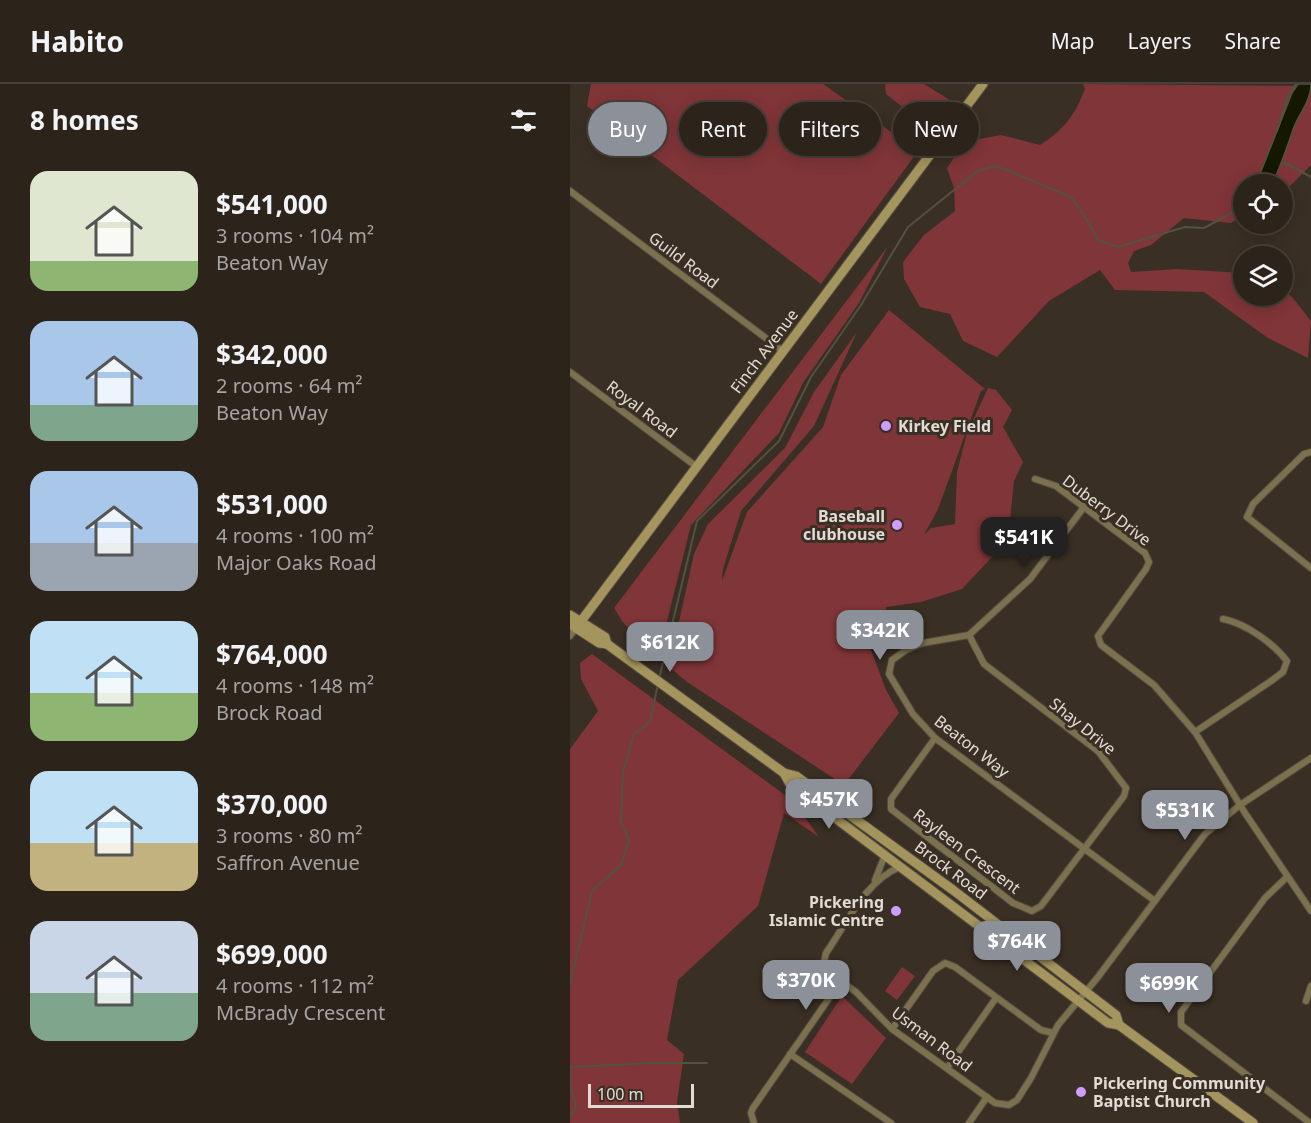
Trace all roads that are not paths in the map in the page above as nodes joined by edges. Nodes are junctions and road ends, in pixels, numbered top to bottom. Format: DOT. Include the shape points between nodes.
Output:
graph roads {
  1 [pos="983,84"];
  2 [pos="570,191"];
  3 [pos="783,351"];
  4 [pos="570,372"];
  5 [pos="1311,452"];
  6 [pos="697,467"];
  7 [pos="1035,480"];
  8 [pos="1084,507"];
  9 [pos="1311,568"];
  10 [pos="570,615"];
  11 [pos="1223,620"];
  12 [pos="576,624"];
  13 [pos="969,635"];
  14 [pos="570,636"];
  15 [pos="1195,732"];
  16 [pos="935,738"];
  17 [pos="1311,758"];
  18 [pos="784,773"];
  19 [pos="1240,805"];
  20 [pos="1085,848"];
  21 [pos="903,853"];
  22 [pos="885,855"];
  23 [pos="900,867"];
  24 [pos="1287,877"];
  25 [pos="872,886"];
  26 [pos="1155,900"];
  27 [pos="1311,911"];
  28 [pos="841,981"];
  29 [pos="1311,986"];
  30 [pos="1086,991"];
  31 [pos="996,998"];
  32 [pos="1078,1001"];
  33 [pos="1306,1001"];
  34 [pos="1119,1025"];
  35 [pos="892,1029"];
  36 [pos="1053,1034"];
  37 [pos="790,1054"];
  38 [pos="947,1068"];
  39 [pos="987,1097"];
  40 [pos="754,1123"];
  41 [pos="891,1123"];
  42 [pos="969,1123"];
  43 [pos="1253,1123"];
  44 [pos="1310,1123"];
  1 -- 3 [label="main road, Finch Avenue"];
  2 -- 3 [label="street, Guild Road"];
  3 -- 6 [label="main road, Finch Avenue"];
  4 -- 6 [label="street, Royal Road"];
  5 -- 9 [label="street" via="1304,454 1253,504 1247,517"];
  6 -- 12 [label="main road, Finch Avenue"];
  7 -- 8 [label="street, Duberry Drive" via="1056,486"];
  8 -- 13 [label="street" via="1030,579"];
  8 -- 15 [label="street, Duberry Drive" via="1145,553 1149,562 1098,636 1101,645 1154,685"];
  10 -- 12 [label="main road, Brock Road"];
  11 -- 15 [label="street" via="1238,622 1281,653 1287,662 1283,672 1272,681"];
  12 -- 14 [label="street, Finch Avenue"];
  12 -- 18 [label="main road, Brock Road" via="605,637 607,644"];
  13 -- 16 [label="street, Beaton Way" via="923,643 892,660 890,674 913,714"];
  13 -- 20 [label="street, Shay Drive" via="990,670 1098,751 1124,781 1124,796"];
  15 -- 19 [label="street, Duberry Drive"];
  16 -- 20 [label="street, Beaton Way"];
  16 -- 20 [label="street, Rayleen Crescent" via="891,799 891,809 1013,903 1032,911 1041,906"];
  17 -- 19 [label="street"];
  18 -- 21 [label="main road, Brock Road" via="796,776"];
  18 -- 22 [label="main road, Brock Road" via="790,784"];
  19 -- 24 [label="street, Duberry Drive"];
  19 -- 26 [label="street" via="1205,834"];
  20 -- 26 [label="street, Beaton Way"];
  21 -- 22 [label="main road"];
  21 -- 30 [label="main road, Brock Road"];
  22 -- 23 [label="main road, Brock Road"];
  22 -- 25 [label="street, Usman Road"];
  23 -- 25 [label="street, Usman Road" via="885,873"];
  23 -- 32 [label="main road, Brock Road"];
  24 -- 27 [label="street, Duberry Drive"];
  24 -- 44 [label="street" via="1265,898 1181,1012 1181,1025"];
  25 -- 28 [label="street, Usman Road" via="824,958 826,970"];
  26 -- 30 [label="street"];
  28 -- 35 [label="street, Usman Road"];
  28 -- 37 [label="street"];
  29 -- 33 [label="street"];
  30 -- 32 [label="street"];
  30 -- 34 [label="main road, Brock Road" via="1116,1015"];
  31 -- 35 [label="street" via="945,963 933,971"];
  31 -- 36 [label="street" via="1041,1030"];
  31 -- 38 [label="street"];
  32 -- 34 [label="main road, Brock Road" via="1108,1023"];
  32 -- 36 [label="street"];
  34 -- 43 [label="main road, Brock Road"];
  35 -- 38 [label="street, Usman Road"];
  36 -- 39 [label="street, Usman Road" via="1017,1100 1004,1106"];
  37 -- 40 [label="street" via="753,1108"];
  37 -- 41 [label="street"];
  38 -- 39 [label="street, Usman Road"];
  39 -- 42 [label="street"];
}
